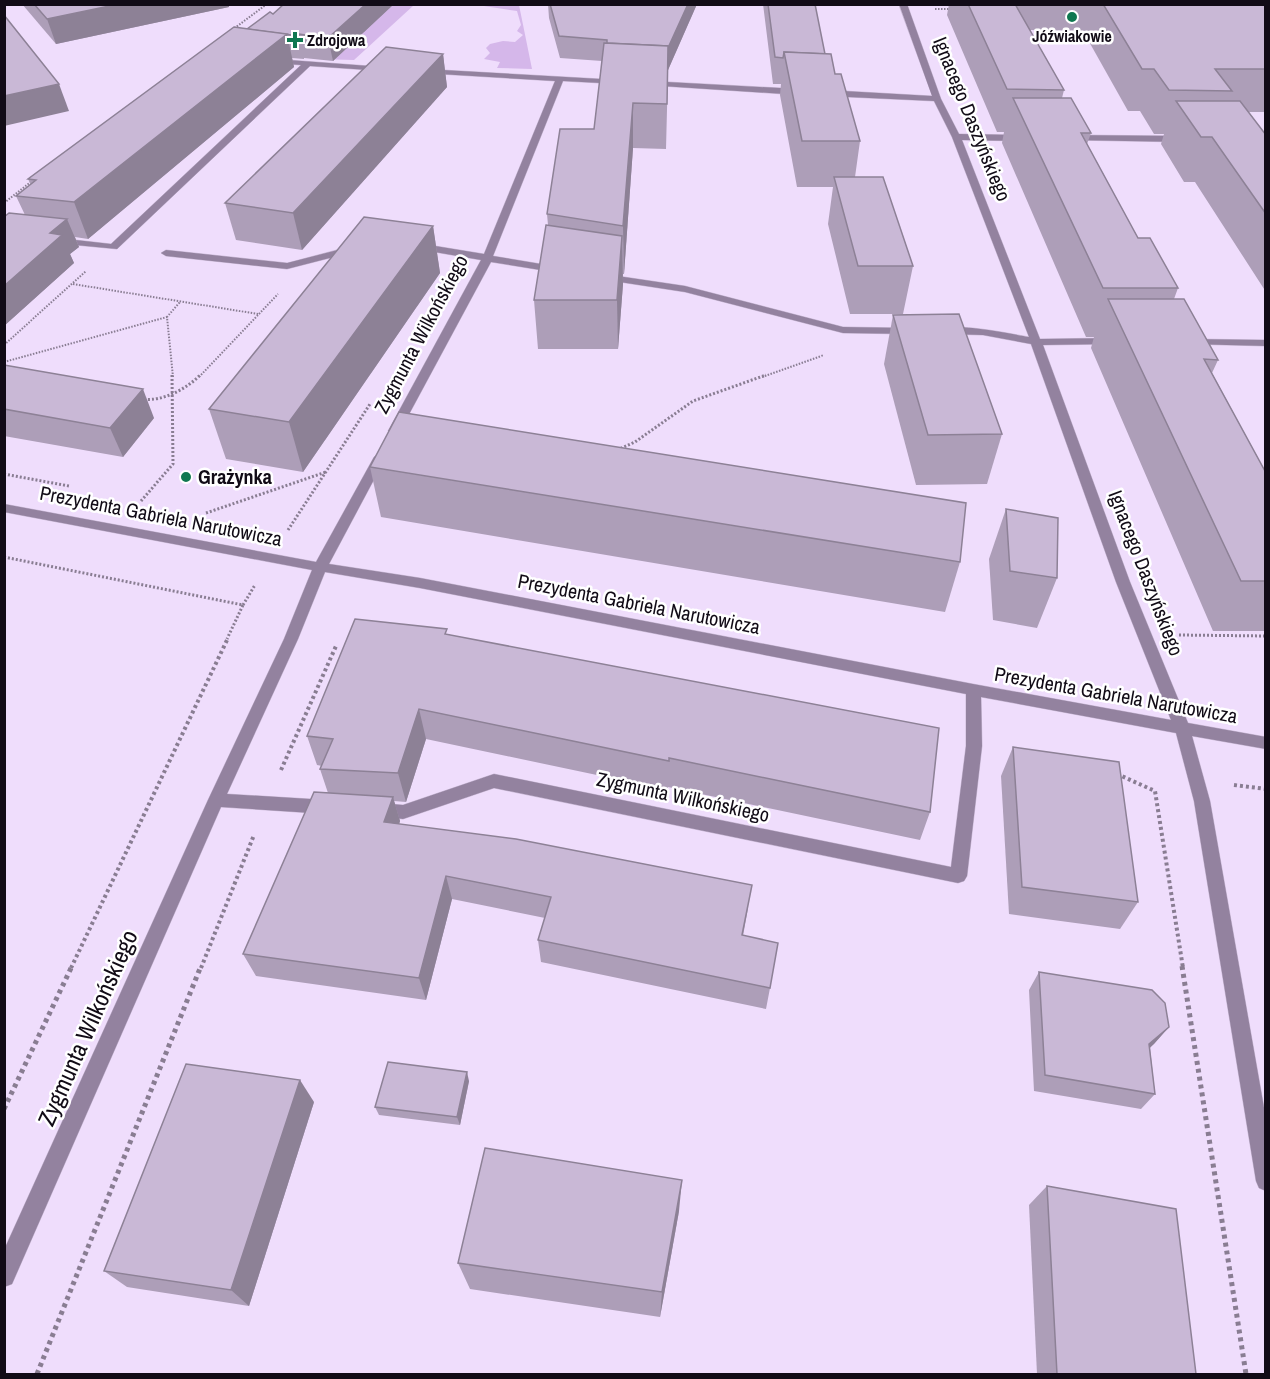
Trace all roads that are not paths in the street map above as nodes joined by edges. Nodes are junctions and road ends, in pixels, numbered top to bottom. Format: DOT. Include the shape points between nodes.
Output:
graph roads {
  1 [pos="903,4"];
  2 [pos="265,60"];
  3 [pos="307,64"];
  4 [pos="389,69"];
  5 [pos="412,71"];
  6 [pos="560,78"];
  7 [pos="632,82"];
  8 [pos="644,83"];
  9 [pos="937,99"];
  10 [pos="956,137"];
  11 [pos="1068,137"];
  12 [pos="1028,138"];
  13 [pos="1195,139"];
  14 [pos="44,239"];
  15 [pos="408,245"];
  16 [pos="363,246"];
  17 [pos="165,253"];
  18 [pos="487,259"];
  19 [pos="568,271"];
  20 [pos="592,275"];
  21 [pos="1127,341"];
  22 [pos="1036,342"];
  23 [pos="1266,343"];
  24 [pos="1194,357"];
  25 [pos="4,508"];
  26 [pos="321,567"];
  27 [pos="973,690"];
  28 [pos="1182,728"];
  29 [pos="1266,743"];
  30 [pos="216,800"];
  31 [pos="1266,1181"];
  32 [pos="4,1276"];
  1 -- 9 [label="street, Ignacego Daszyńskiego"];
  2 -- 3 [label="street"];
  3 -- 4 [label="street"];
  3 -- 14 [label="street" via="113,247"];
  5 -- 6 [label="street"];
  6 -- 7 [label="street"];
  6 -- 18 [label="street, Zygmunta Wilkońskiego"];
  8 -- 9 [label="street"];
  9 -- 10 [label="street, Ignacego Daszyńskiego"];
  10 -- 12 [label="street"];
  10 -- 22 [label="street, Ignacego Daszyńskiego"];
  11 -- 13 [label="street"];
  15 -- 18 [label="street"];
  16 -- 17 [label="street" via="287,266"];
  18 -- 19 [label="street"];
  18 -- 26 [label="street, Zygmunta Wilkońskiego"];
  20 -- 22 [label="street" via="685,289 843,330 983,332"];
  21 -- 22 [label="street"];
  22 -- 28 [label="street, Ignacego Daszyńskiego" via="1123,582"];
  23 -- 24 [label="street" via="1183,339"];
  25 -- 26 [label="street, Prezydenta Gabriela Narutowicza"];
  26 -- 27 [label="street, Prezydenta Gabriela Narutowicza"];
  26 -- 30 [label="street, Zygmunta Wilkońskiego"];
  27 -- 28 [label="street, Prezydenta Gabriela Narutowicza"];
  27 -- 30 [label="street, Zygmunta Wilkońskiego" via="974,746 958,876 494,781 403,812"];
  28 -- 29 [label="street, Prezydenta Gabriela Narutowicza"];
  28 -- 31 [label="street, Ignacego Daszyńskiego" via="1202,801"];
  30 -- 32 [label="street, Zygmunta Wilkońskiego"];
}
